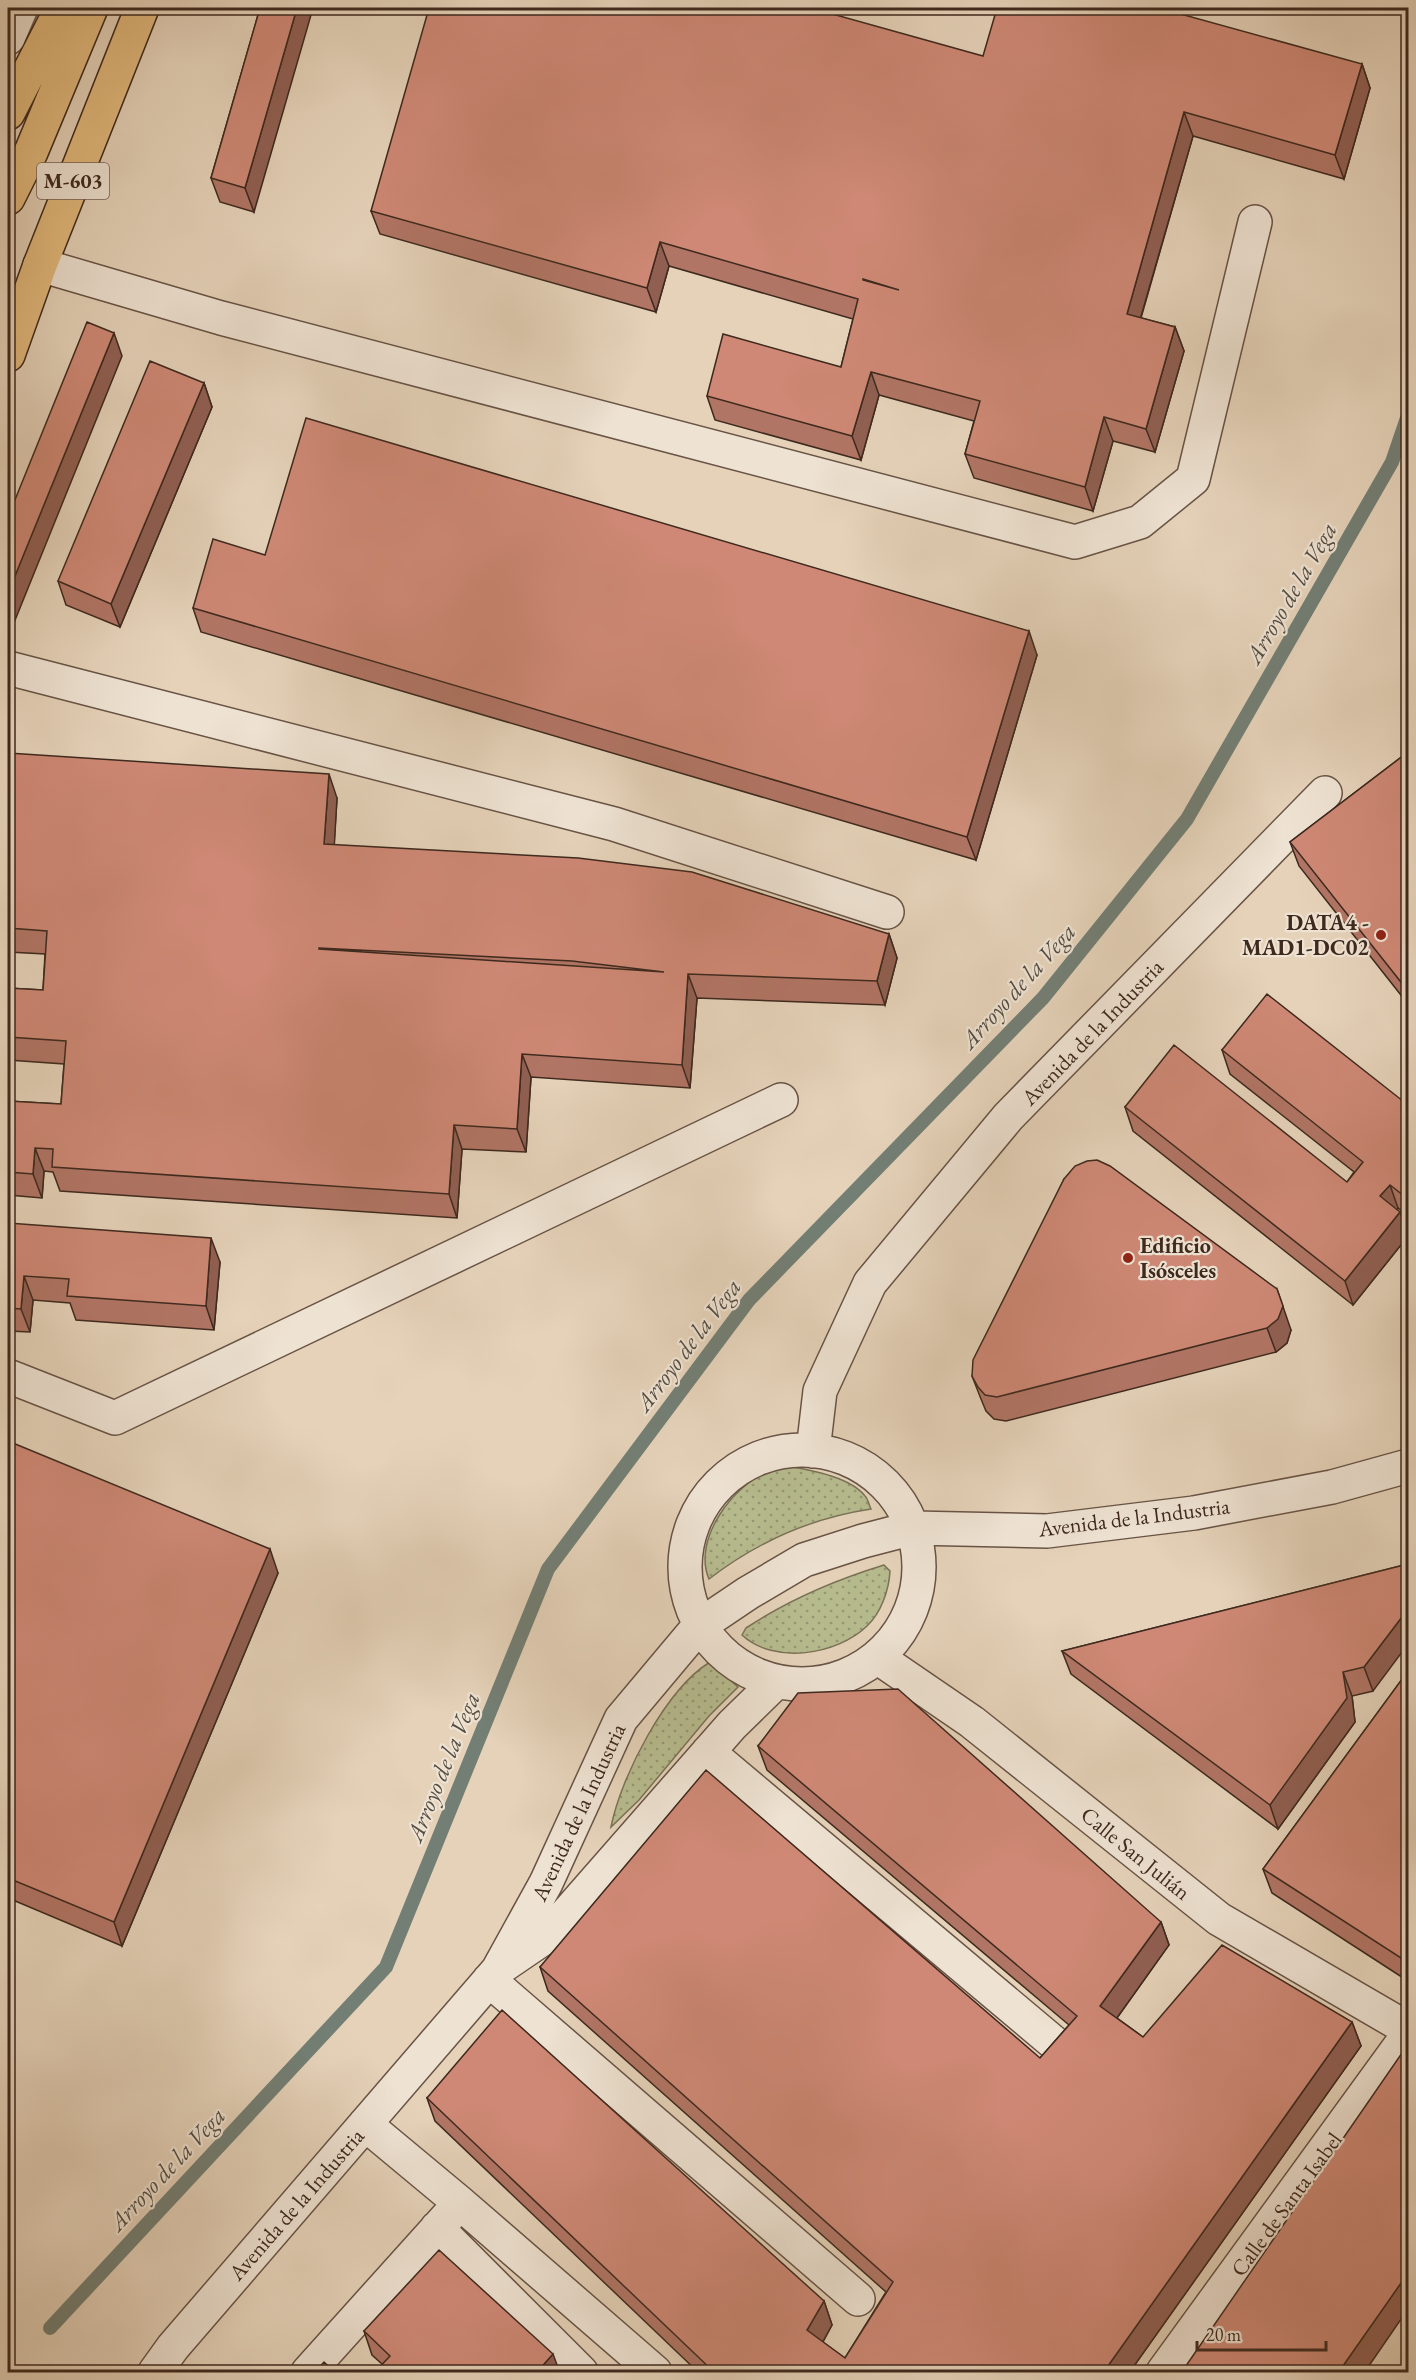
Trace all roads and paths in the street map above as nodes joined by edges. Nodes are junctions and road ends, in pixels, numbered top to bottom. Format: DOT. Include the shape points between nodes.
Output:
graph roads {
  1 [pos="21,8"];
  2 [pos="62,8"];
  3 [pos="91,8"];
  4 [pos="142,8"];
  5 [pos="8,38"];
  6 [pos="8,113"];
  7 [pos="8,198"];
  8 [pos="1255,222"];
  9 [pos="40,265"];
  10 [pos="8,355"];
  11 [pos="8,668"];
  12 [pos="1325,793"];
  13 [pos="887,912"];
  14 [pos="781,1100"];
  15 [pos="8,1376"];
  16 [pos="813,1451"];
  17 [pos="1408,1467"];
  18 [pos="913,1528"];
  19 [pos="699,1626"];
  20 [pos="877,1657"];
  21 [pos="776,1682"];
  22 [pos="708,1752"];
  23 [pos="493,1975"];
  24 [pos="1408,2029"];
  25 [pos="1408,2035"];
  26 [pos="1053,2042"];
  27 [pos="365,2124"];
  28 [pos="460,2203"];
  29 [pos="437,2228"];
  30 [pos="858,2299"];
  31 [pos="164,2360"];
  32 [pos="142,2373"];
  33 [pos="308,2373"];
  34 [pos="580,2373"];
  35 [pos="655,2373"];
  36 [pos="1163,2373"];
  1 -- 5 [label="street"];
  2 -- 6 [label="highway"];
  3 -- 7 [label="highway, M-603"];
  4 -- 9 [label="highway, M-603"];
  8 -- 9 [label="street" via="1193,479 1140,522 1075,542 221,318"];
  9 -- 10 [label="highway, M-603"];
  11 -- 13 [label="street" via="614,824"];
  12 -- 16 [label="street, Avenida de la Industria" via="1008,1117 870,1283 820,1391"];
  14 -- 15 [label="street" via="115,1418"];
  16 -- 18 [label="street" via="845,1458 874,1475 898,1498"];
  16 -- 19 [label="street" via="777,1453 742,1466 715,1489 694,1520 685,1555 686,1591"];
  17 -- 18 [label="street, Avenida de la Industria" via="1194,1513 1047,1531"];
  18 -- 19 [label="street, Avenida de la Industria" via="804,1560"];
  18 -- 20 [label="street" via="919,1563 915,1599 901,1631"];
  19 -- 21 [label="street" via="719,1651 745,1671"];
  19 -- 23 [label="street, Avenida de la Industria" via="621,1719 546,1883"];
  20 -- 21 [label="street" via="846,1676 812,1684"];
  20 -- 24 [label="street, Calle San Julián" via="972,1722 1219,1919"];
  21 -- 22 [label="street"];
  22 -- 23 [label="street" via="548,1935"];
  22 -- 26 [label="street"];
  23 -- 27 [label="street, Avenida de la Industria"];
  23 -- 30 [label="street"];
  25 -- 36 [label="street, Calle de Santa Isabel"];
  27 -- 28 [label="street"];
  27 -- 31 [label="street, Avenida de la Industria"];
  28 -- 29 [label="street"];
  28 -- 35 [label="street"];
  29 -- 33 [label="street"];
  29 -- 34 [label="street"];
  31 -- 32 [label="street, Avenida de la Industria"];
}
